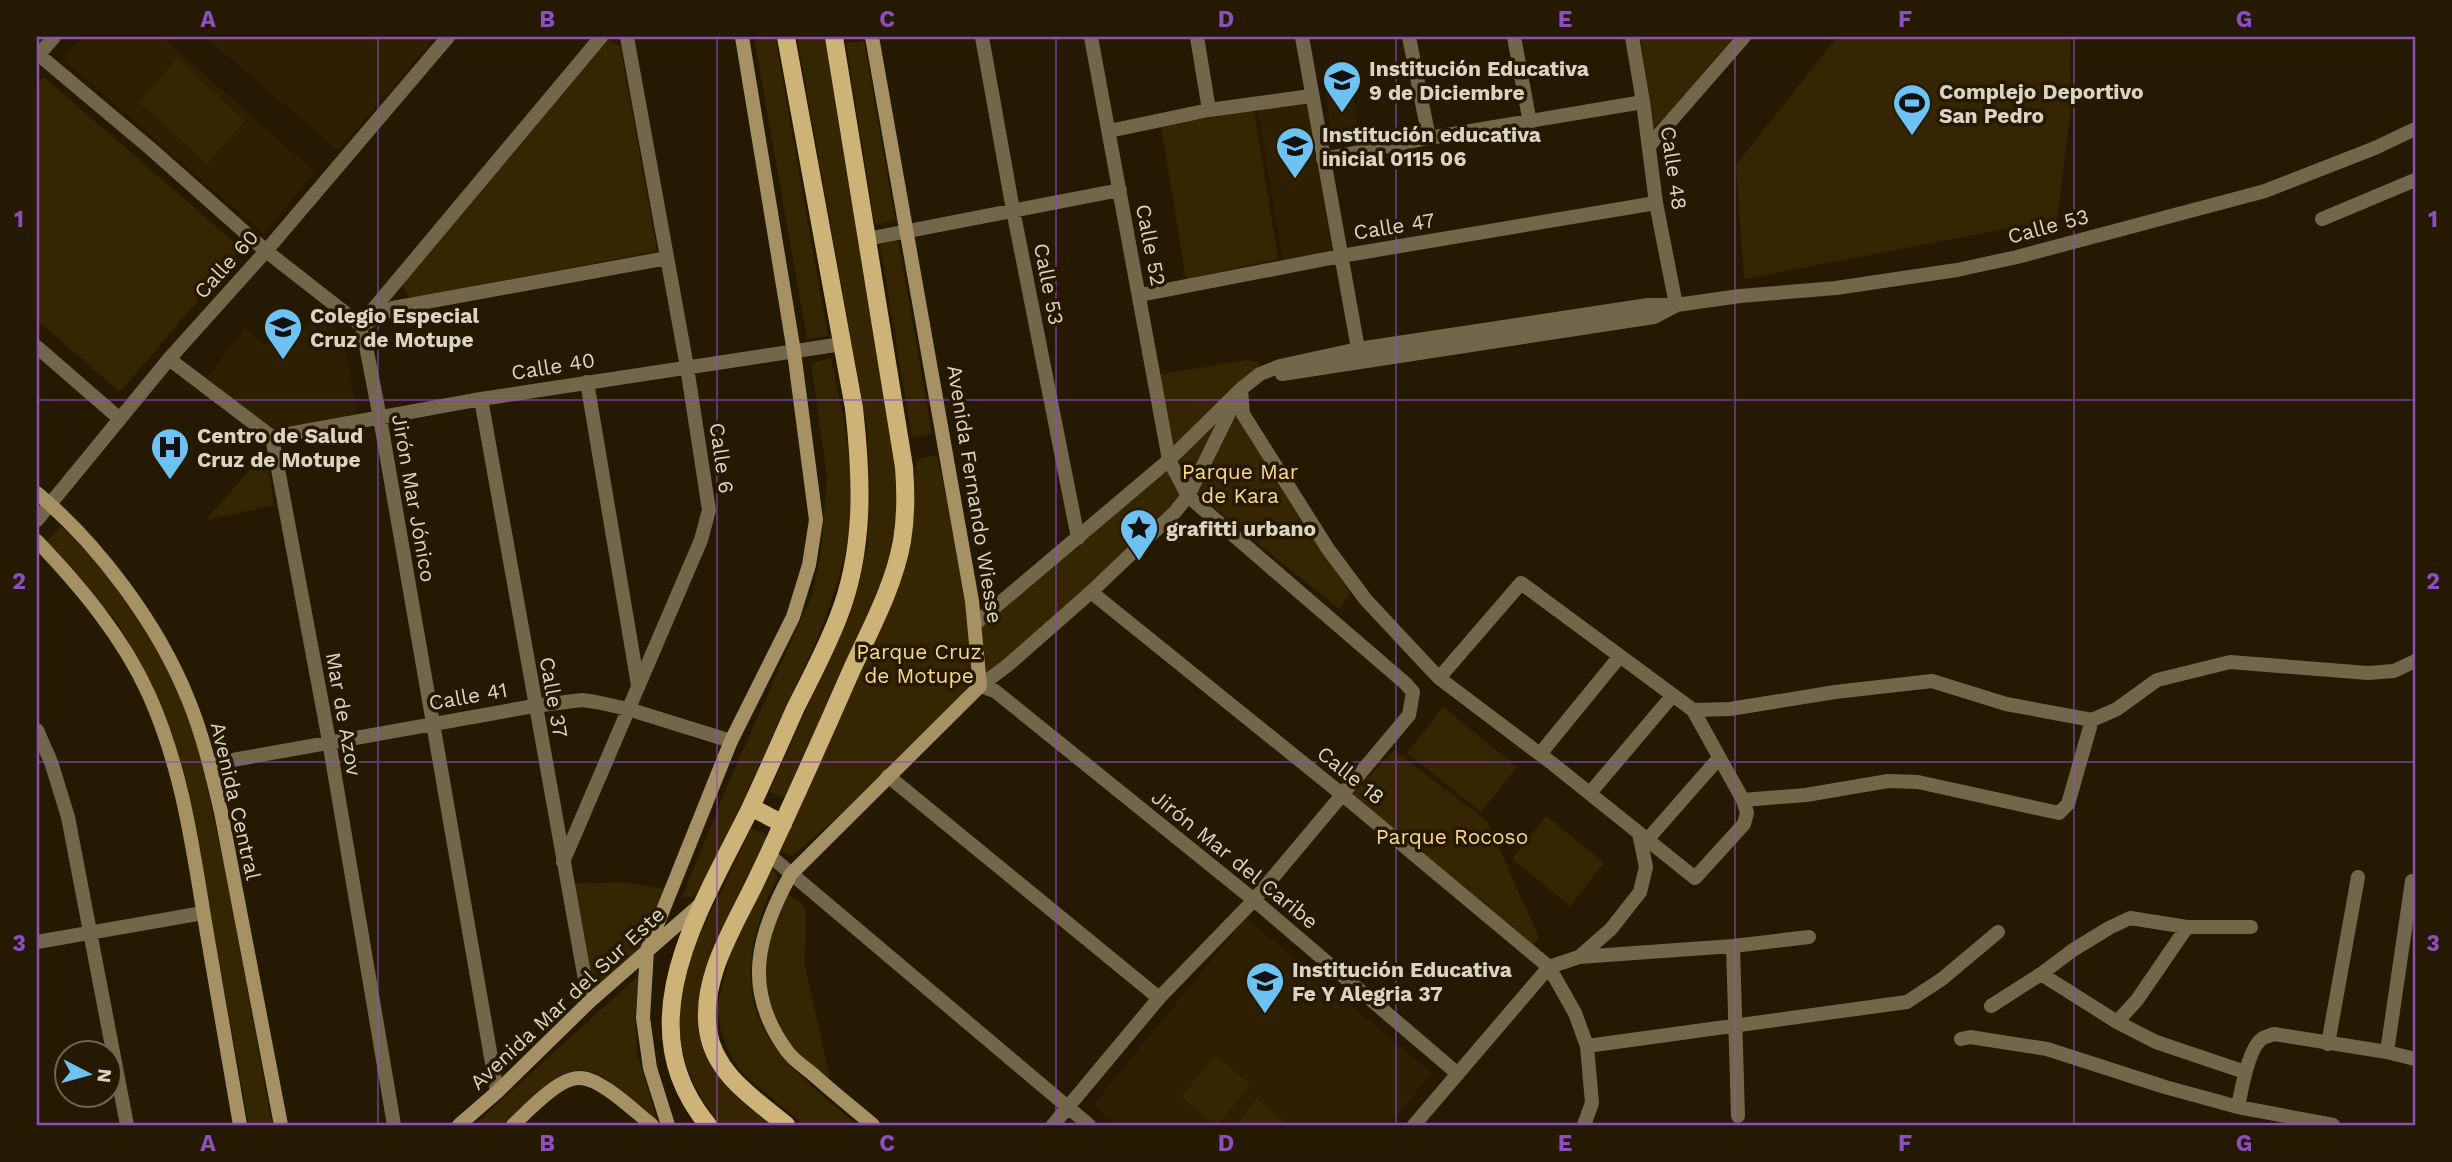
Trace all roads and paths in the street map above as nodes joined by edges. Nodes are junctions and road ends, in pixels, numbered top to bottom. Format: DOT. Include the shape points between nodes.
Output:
graph roads {
  1 [pos="54,37"];
  2 [pos="448,37"];
  3 [pos="601,37"];
  4 [pos="628,37"];
  5 [pos="742,37"];
  6 [pos="786,37"];
  7 [pos="834,37"];
  8 [pos="872,37"];
  9 [pos="982,37"];
  10 [pos="1091,37"];
  11 [pos="1196,37"];
  12 [pos="1301,37"];
  13 [pos="1409,37"];
  14 [pos="1514,37"];
  15 [pos="1632,37"];
  16 [pos="1744,37"];
  17 [pos="38,56"];
  18 [pos="1311,96"];
  19 [pos="1643,102"];
  20 [pos="1209,110"];
  21 [pos="1530,123"];
  22 [pos="2415,129"];
  23 [pos="1109,131"];
  24 [pos="1429,138"];
  25 [pos="1649,146"];
  26 [pos="1323,159"];
  27 [pos="2415,180"];
  28 [pos="1119,190"];
  29 [pos="1656,203"];
  30 [pos="1013,210"];
  31 [pos="2322,219"];
  32 [pos="908,231"];
  33 [pos="867,239"];
  34 [pos="266,251"];
  35 [pos="1341,256"];
  36 [pos="667,258"];
  37 [pos="1140,295"];
  38 [pos="1676,306"];
  39 [pos="361,325"];
  40 [pos="842,344"];
  41 [pos="37,347"];
  42 [pos="1358,349"];
  43 [pos="794,352"];
  44 [pos="169,359"];
  45 [pos="687,367"];
  46 [pos="1260,374"];
  47 [pos="587,383"];
  48 [pos="1241,389"];
  49 [pos="481,399"];
  50 [pos="380,418"];
  51 [pos="120,419"];
  52 [pos="272,437"];
  53 [pos="1169,460"];
  54 [pos="37,493"];
  55 [pos="1188,496"];
  56 [pos="50,504"];
  57 [pos="37,520"];
  58 [pos="1078,538"];
  59 [pos="37,541"];
  60 [pos="1091,592"];
  61 [pos="975,624"];
  62 [pos="1620,656"];
  63 [pos="2415,661"];
  64 [pos="1439,678"];
  65 [pos="638,686"];
  66 [pos="980,686"];
  67 [pos="1673,695"];
  68 [pos="534,706"];
  69 [pos="628,709"];
  70 [pos="1693,710"];
  71 [pos="2092,720"];
  72 [pos="431,724"];
  73 [pos="37,730"];
  74 [pos="329,741"];
  75 [pos="731,741"];
  76 [pos="1540,754"];
  77 [pos="1719,758"];
  78 [pos="210,764"];
  79 [pos="888,776"];
  80 [pos="1590,793"];
  81 [pos="1343,796"];
  82 [pos="1743,800"];
  83 [pos="751,807"];
  84 [pos="783,824"];
  85 [pos="1643,836"];
  86 [pos="768,854"];
  87 [pos="563,862"];
  88 [pos="791,874"];
  89 [pos="2358,877"];
  90 [pos="2412,881"];
  91 [pos="1254,900"];
  92 [pos="703,902"];
  93 [pos="204,913"];
  94 [pos="2187,927"];
  95 [pos="2251,927"];
  96 [pos="92,932"];
  97 [pos="1998,932"];
  98 [pos="1809,937"];
  99 [pos="37,942"];
  100 [pos="1733,946"];
  101 [pos="647,950"];
  102 [pos="1579,957"];
  103 [pos="1549,967"];
  104 [pos="2041,974"];
  105 [pos="1159,998"];
  106 [pos="589,1002"];
  107 [pos="1991,1006"];
  108 [pos="2117,1022"];
  109 [pos="1736,1024"];
  110 [pos="1962,1039"];
  111 [pos="2328,1044"];
  112 [pos="1587,1046"];
  113 [pos="2387,1052"];
  114 [pos="2415,1059"];
  115 [pos="2245,1072"];
  116 [pos="1458,1074"];
  117 [pos="496,1092"];
  118 [pos="2238,1107"];
  119 [pos="1068,1108"];
  120 [pos="1738,1116"];
  121 [pos="127,1125"];
  122 [pos="240,1125"];
  123 [pos="281,1125"];
  124 [pos="394,1125"];
  125 [pos="459,1125"];
  126 [pos="513,1125"];
  127 [pos="652,1125"];
  128 [pos="668,1125"];
  129 [pos="708,1125"];
  130 [pos="786,1125"];
  131 [pos="873,1125"];
  132 [pos="1054,1125"];
  133 [pos="1089,1125"];
  134 [pos="1414,1125"];
  135 [pos="1584,1125"];
  136 [pos="2333,1125"];
  1 -- 17 [label="street"];
  2 -- 34 [label="street, Calle 60"];
  3 -- 39 [label="street"];
  4 -- 36 [label="street, Calle 6"];
  5 -- 43 [label="main road"];
  6 -- 40 [label="main road"];
  7 -- 33 [label="main road"];
  8 -- 32 [label="main road, Avenida Fernando Wiesse"];
  9 -- 30 [label="street, Calle 53"];
  10 -- 23 [label="street, Calle 52"];
  11 -- 20 [label="street"];
  12 -- 18 [label="street"];
  13 -- 24 [label="street"];
  14 -- 21 [label="street"];
  15 -- 19 [label="street, Calle 48"];
  16 -- 25 [label="street"];
  17 -- 34 [label="street"];
  18 -- 20 [label="street"];
  18 -- 26 [label="street"];
  19 -- 21 [label="street"];
  19 -- 25 [label="street, Calle 48"];
  20 -- 23 [label="street"];
  21 -- 24 [label="street"];
  22 -- 38 [label="street, Calle 53" via="2265,191 2017,257 1836,288"];
  23 -- 28 [label="street, Calle 52"];
  24 -- 26 [label="street"];
  25 -- 29 [label="street, Calle 48"];
  26 -- 35 [label="street"];
  27 -- 31 [label="street"];
  28 -- 30 [label="street"];
  28 -- 37 [label="street, Calle 52"];
  29 -- 35 [label="street, Calle 47"];
  29 -- 38 [label="street, Calle 48"];
  30 -- 32 [label="street"];
  30 -- 58 [label="street, Calle 53"];
  32 -- 33 [label="street"];
  32 -- 61 [label="main road, Avenida Fernando Wiesse"];
  33 -- 84 [label="main road" via="904,467 902,542 888,590"];
  34 -- 39 [label="street"];
  34 -- 44 [label="street, Calle 60"];
  35 -- 37 [label="street, Calle 47"];
  35 -- 42 [label="street"];
  36 -- 39 [label="street" via="393,308"];
  36 -- 45 [label="street, Calle 6"];
  37 -- 53 [label="street, Calle 52"];
  38 -- 42 [label="street, Calle 53" via="1648,305"];
  38 -- 46 [label="street, Calle 53" via="1654,317 1286,374"];
  39 -- 50 [label="street, Jirón Mar Jónico"];
  40 -- 43 [label="street, Calle 40"];
  40 -- 83 [label="main road" via="860,457 854,563 838,617"];
  41 -- 51 [label="street"];
  42 -- 46 [label="street, Calle 53"];
  43 -- 45 [label="street, Calle 40"];
  43 -- 75 [label="main road" via="816,520 809,565 793,617"];
  44 -- 51 [label="street, Calle 60"];
  44 -- 52 [label="street"];
  45 -- 47 [label="street, Calle 40"];
  45 -- 65 [label="street, Calle 6" via="709,510"];
  46 -- 48 [label="street, Calle 53"];
  47 -- 49 [label="street, Calle 40"];
  47 -- 65 [label="street"];
  48 -- 53 [label="street, Calle 53"];
  48 -- 55 [label="street, Calle 53"];
  48 -- 64 [label="street" via="1243,414 1328,549 1366,600"];
  49 -- 50 [label="street, Calle 40"];
  49 -- 68 [label="street, Calle 37"];
  50 -- 52 [label="street, Calle 40"];
  50 -- 72 [label="street, Jirón Mar Jónico"];
  51 -- 56 [label="street, Calle 60"];
  52 -- 74 [label="street, Mar de Azov"];
  53 -- 55 [label="street, Calle 52"];
  53 -- 58 [label="street, Calle 53"];
  54 -- 56 [label="main road, Avenida Central"];
  55 -- 60 [label="street, Calle 53"];
  55 -- 81 [label="street" via="1413,692 1409,715"];
  56 -- 57 [label="street, Calle 60"];
  56 -- 78 [label="main road, Avenida Central" via="117,576 141,610 188,698"];
  58 -- 61 [label="street, Calle 53"];
  59 -- 93 [label="main road" via="100,615 148,692 184,799"];
  60 -- 66 [label="street, Calle 53"];
  60 -- 81 [label="street, Calle 18"];
  61 -- 66 [label="main road, Avenida Fernando Wiesse"];
  62 -- 64 [label="street" via="1521,583"];
  62 -- 67 [label="street"];
  62 -- 76 [label="street"];
  63 -- 71 [label="street" via="2394,671 2368,673 2230,662 2157,680 2117,709"];
  64 -- 76 [label="street"];
  65 -- 69 [label="street, Calle 6"];
  66 -- 79 [label="main road"];
  66 -- 91 [label="street, Jirón Mar del Caribe" via="995,691"];
  67 -- 70 [label="street"];
  67 -- 80 [label="street"];
  68 -- 69 [label="street, Calle 41" via="582,700"];
  68 -- 72 [label="street, Calle 41"];
  68 -- 87 [label="street, Calle 37"];
  69 -- 75 [label="street, Calle 41"];
  69 -- 87 [label="street, Calle 6"];
  70 -- 71 [label="street" via="1932,681 2006,704"];
  70 -- 77 [label="street"];
  71 -- 82 [label="street" via="2068,804 2059,813 1898,781"];
  72 -- 74 [label="street, Calle 41"];
  72 -- 117 [label="street, Jirón Mar Jónico"];
  73 -- 96 [label="street" via="68,817"];
  74 -- 78 [label="street, Calle 41"];
  74 -- 124 [label="street, Mar de Azov"];
  75 -- 101 [label="main road"];
  76 -- 80 [label="street"];
  77 -- 82 [label="street"];
  77 -- 85 [label="street"];
  78 -- 123 [label="main road, Avenida Central"];
  79 -- 88 [label="main road"];
  79 -- 105 [label="street"];
  80 -- 85 [label="street"];
  81 -- 91 [label="street"];
  81 -- 103 [label="street, Calle 18"];
  82 -- 85 [label="street" via="1744,824 1695,878"];
  83 -- 84 [label="main road"];
  83 -- 92 [label="main road"];
  84 -- 86 [label="main road"];
  85 -- 102 [label="street" via="1646,867 1640,892 1611,929"];
  86 -- 88 [label="street"];
  86 -- 130 [label="main road" via="715,972 707,1006 708,1032 729,1075"];
  87 -- 106 [label="street, Calle 37"];
  88 -- 119 [label="street"];
  88 -- 131 [label="main road" via="776,900 758,956 768,1020 788,1053"];
  89 -- 111 [label="street"];
  90 -- 113 [label="street"];
  91 -- 105 [label="street"];
  91 -- 116 [label="street, Jirón Mar del Caribe"];
  92 -- 101 [label="main road, Avenida Mar del Sur Este"];
  92 -- 129 [label="main road" via="675,976 670,1025 677,1068 694,1107"];
  93 -- 96 [label="street"];
  93 -- 122 [label="main road"];
  94 -- 95 [label="street"];
  94 -- 104 [label="street" via="2130,918"];
  94 -- 108 [label="street"];
  96 -- 99 [label="street"];
  96 -- 121 [label="street"];
  97 -- 109 [label="street" via="1907,1002"];
  98 -- 100 [label="street"];
  100 -- 102 [label="street"];
  100 -- 109 [label="street"];
  101 -- 106 [label="main road, Avenida Mar del Sur Este"];
  101 -- 128 [label="main road" via="643,1018 650,1068"];
  102 -- 103 [label="street"];
  103 -- 112 [label="street, Calle 18"];
  103 -- 116 [label="street"];
  104 -- 107 [label="street"];
  104 -- 108 [label="street"];
  105 -- 119 [label="street"];
  106 -- 117 [label="main road, Avenida Mar del Sur Este"];
  108 -- 115 [label="street" via="2156,1042"];
  109 -- 112 [label="street"];
  109 -- 120 [label="street"];
  110 -- 118 [label="street" via="2047,1048"];
  111 -- 113 [label="street"];
  111 -- 115 [label="street" via="2274,1034 2262,1038"];
  112 -- 135 [label="street, Calle 18" via="1592,1103"];
  113 -- 114 [label="street"];
  115 -- 118 [label="street"];
  116 -- 134 [label="street"];
  117 -- 125 [label="main road, Avenida Mar del Sur Este"];
  118 -- 136 [label="street"];
  119 -- 132 [label="street"];
  119 -- 133 [label="street"];
  126 -- 127 [label="main road" via="555,1088 578,1077 596,1081"];
}
